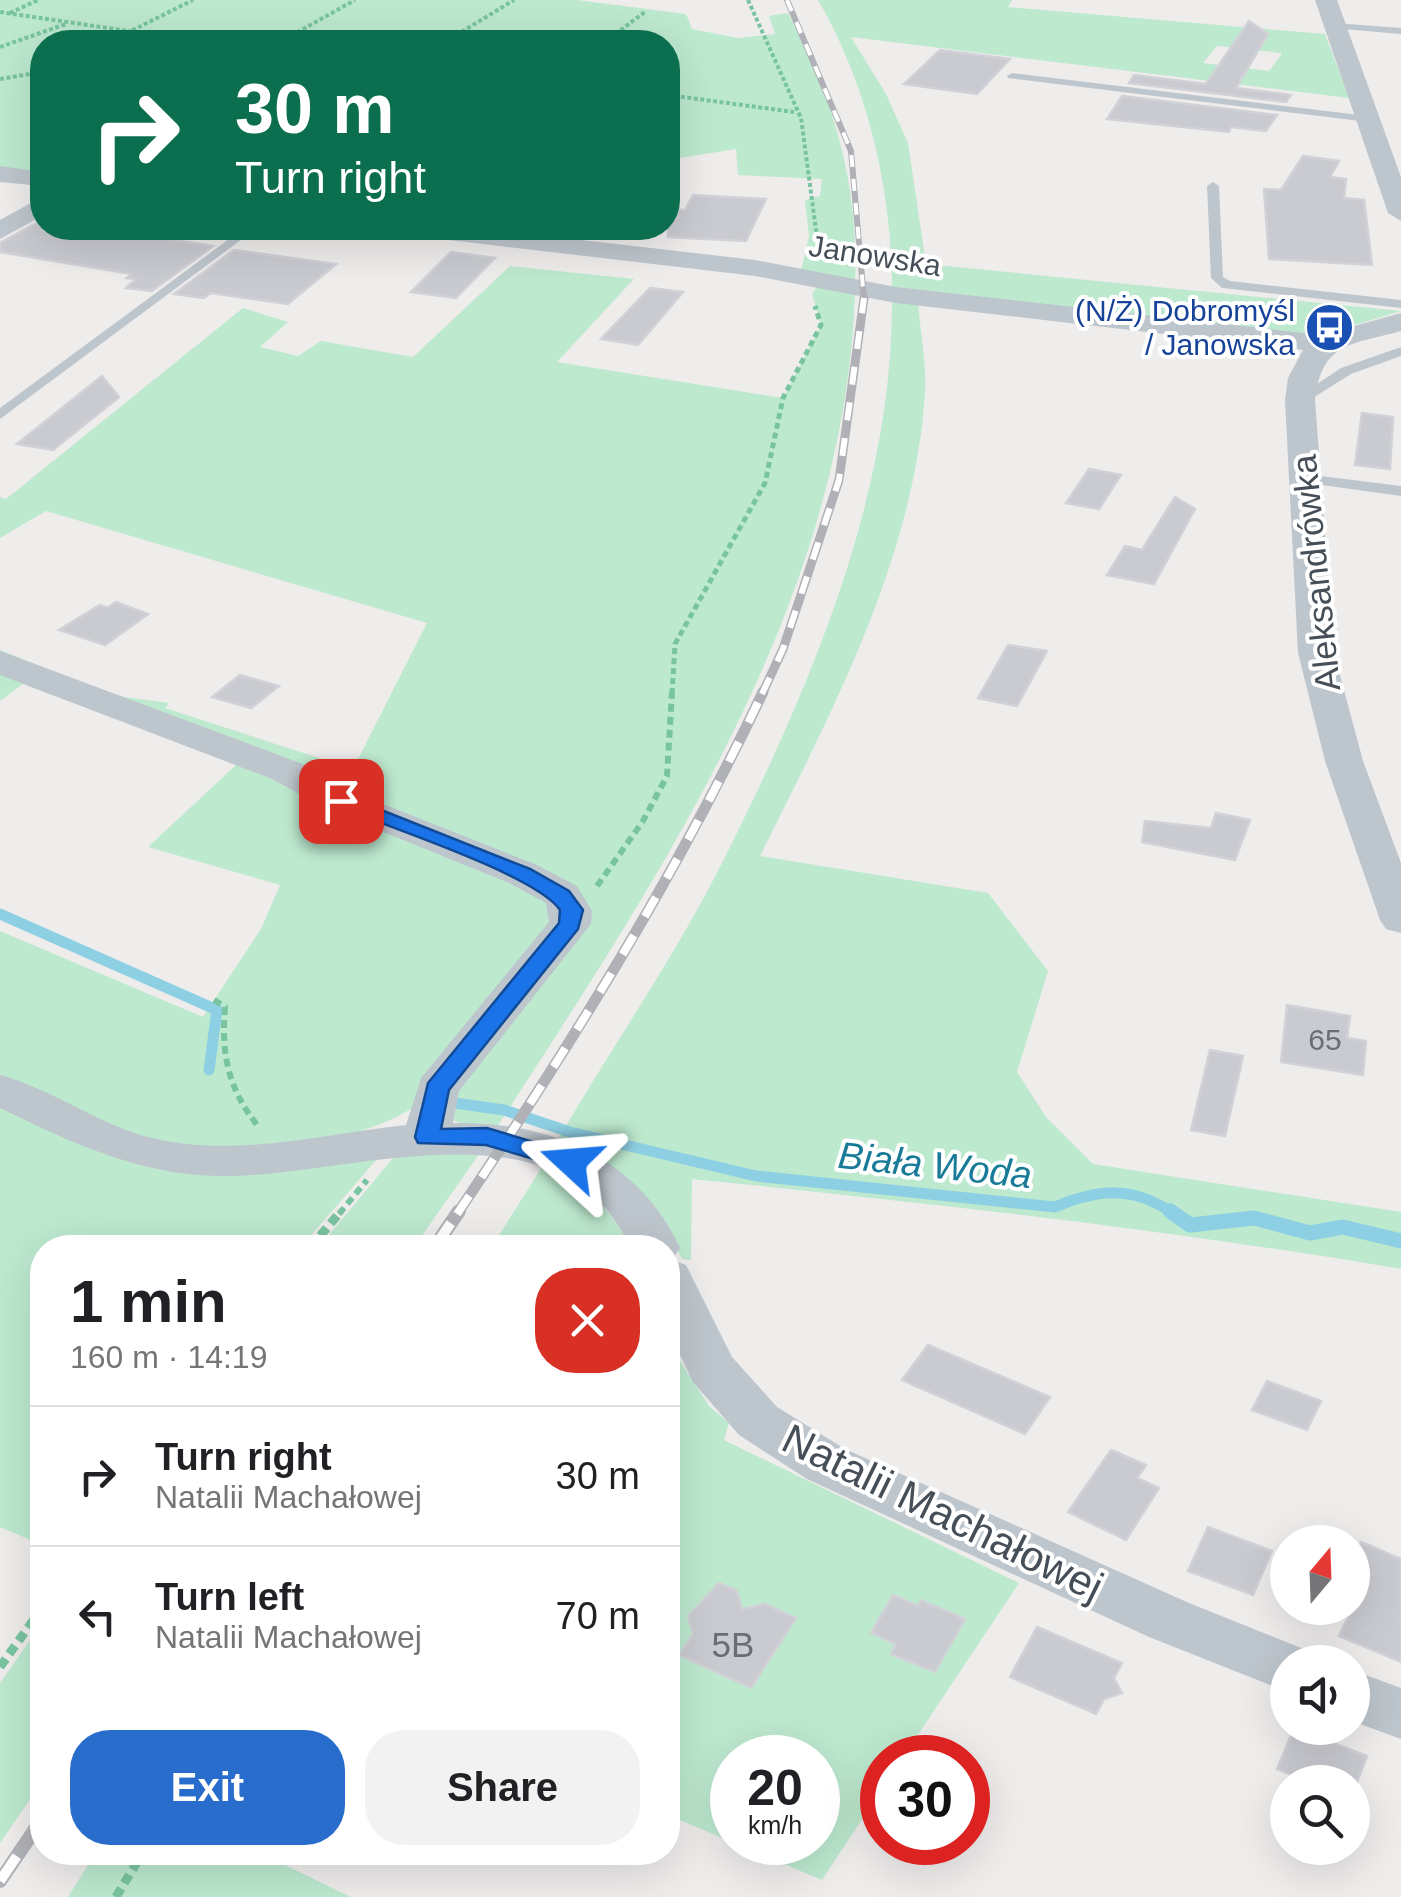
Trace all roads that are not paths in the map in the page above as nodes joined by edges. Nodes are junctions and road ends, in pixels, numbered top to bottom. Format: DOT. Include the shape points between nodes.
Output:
graph roads {
  1 [pos="1326,0"];
  2 [pos="1335,26"];
  3 [pos="1401,30"];
  4 [pos="1012,76"];
  5 [pos="1368,119"];
  6 [pos="0,174"];
  7 [pos="30,178"];
  8 [pos="1213,186"];
  9 [pos="30,212"];
  10 [pos="1401,214"];
  11 [pos="0,230"];
  12 [pos="235,240"];
  13 [pos="520,240"];
  14 [pos="1399,326"];
  15 [pos="1326,344"];
  16 [pos="1300,400"];
  17 [pos="0,416"];
  18 [pos="1305,478"];
  19 [pos="1401,492"];
  20 [pos="0,662"];
  21 [pos="1401,920"];
  22 [pos="0,1090"];
  23 [pos="416,1138"];
  24 [pos="648,1235"];
  25 [pos="680,1303"];
  26 [pos="1270,1661"];
  27 [pos="1370,1702"];
  28 [pos="1401,1714"];
  1 -- 2 [label="street"];
  2 -- 3 [label="lane"];
  2 -- 5 [label="street"];
  4 -- 5 [label="lane"];
  5 -- 10 [label="street"];
  6 -- 7 [label="street"];
  8 -- 14 [label="lane" via="1217,278"];
  9 -- 11 [label="street"];
  12 -- 17 [label="lane"];
  13 -- 15 [label="street, Janowska" via="908,296"];
  14 -- 15 [label="street"];
  14 -- 16 [label="lane"];
  15 -- 16 [label="street, Aleksandrówka" via="1306,361"];
  16 -- 18 [label="street, Aleksandrówka"];
  18 -- 19 [label="lane"];
  18 -- 21 [label="street, Aleksandrówka" via="1321,676"];
  20 -- 23 [label="street" via="286,770 341,801 523,874 566,902 570,924 437,1088"];
  22 -- 23 [label="street" via="126,1146 168,1157 212,1160"];
  23 -- 24 [label="street" via="487,1136 546,1151 596,1173 625,1197"];
  25 -- 26 [label="street, Natalii Machałowej" via="711,1368 758,1422 826,1464"];
  27 -- 28 [label="street"];
}
